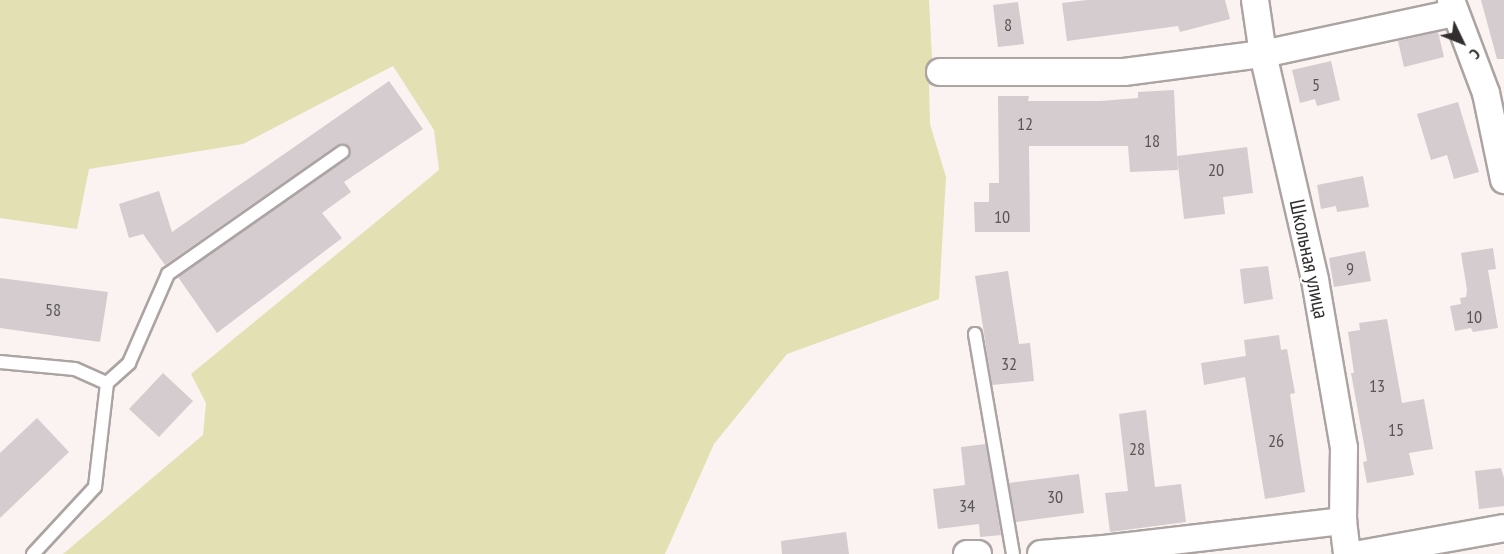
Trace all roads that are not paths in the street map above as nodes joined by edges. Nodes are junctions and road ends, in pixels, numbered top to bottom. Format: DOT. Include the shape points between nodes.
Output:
graph roads {
  1 [pos="1255,0"];
  2 [pos="1452,7"];
  3 [pos="1263,54"];
  4 [pos="940,72"];
  5 [pos="342,152"];
  6 [pos="1504,180"];
  7 [pos="975,334"];
  8 [pos="0,362"];
  9 [pos="106,383"];
  10 [pos="1342,521"];
  11 [pos="1504,528"];
  12 [pos="33,554"];
  13 [pos="967,554"];
  14 [pos="978,554"];
  15 [pos="1013,554"];
  16 [pos="1041,554"];
  17 [pos="1347,554"];
  18 [pos="1360,554"];
  1 -- 3 [label="street, Школьная улица"];
  2 -- 3 [label="street"];
  2 -- 6 [label="street" via="1486,93"];
  3 -- 4 [label="street" via="1124,72"];
  3 -- 10 [label="street, Школьная улица" via="1315,280 1344,448"];
  5 -- 9 [label="lane" via="168,274 129,363"];
  7 -- 15 [label="lane"];
  8 -- 9 [label="lane" via="75,369"];
  9 -- 12 [label="lane" via="95,486"];
  10 -- 16 [label="street"];
  10 -- 17 [label="street, Школьная улица"];
  11 -- 18 [label="street"];
  13 -- 14 [label="street"];
}
